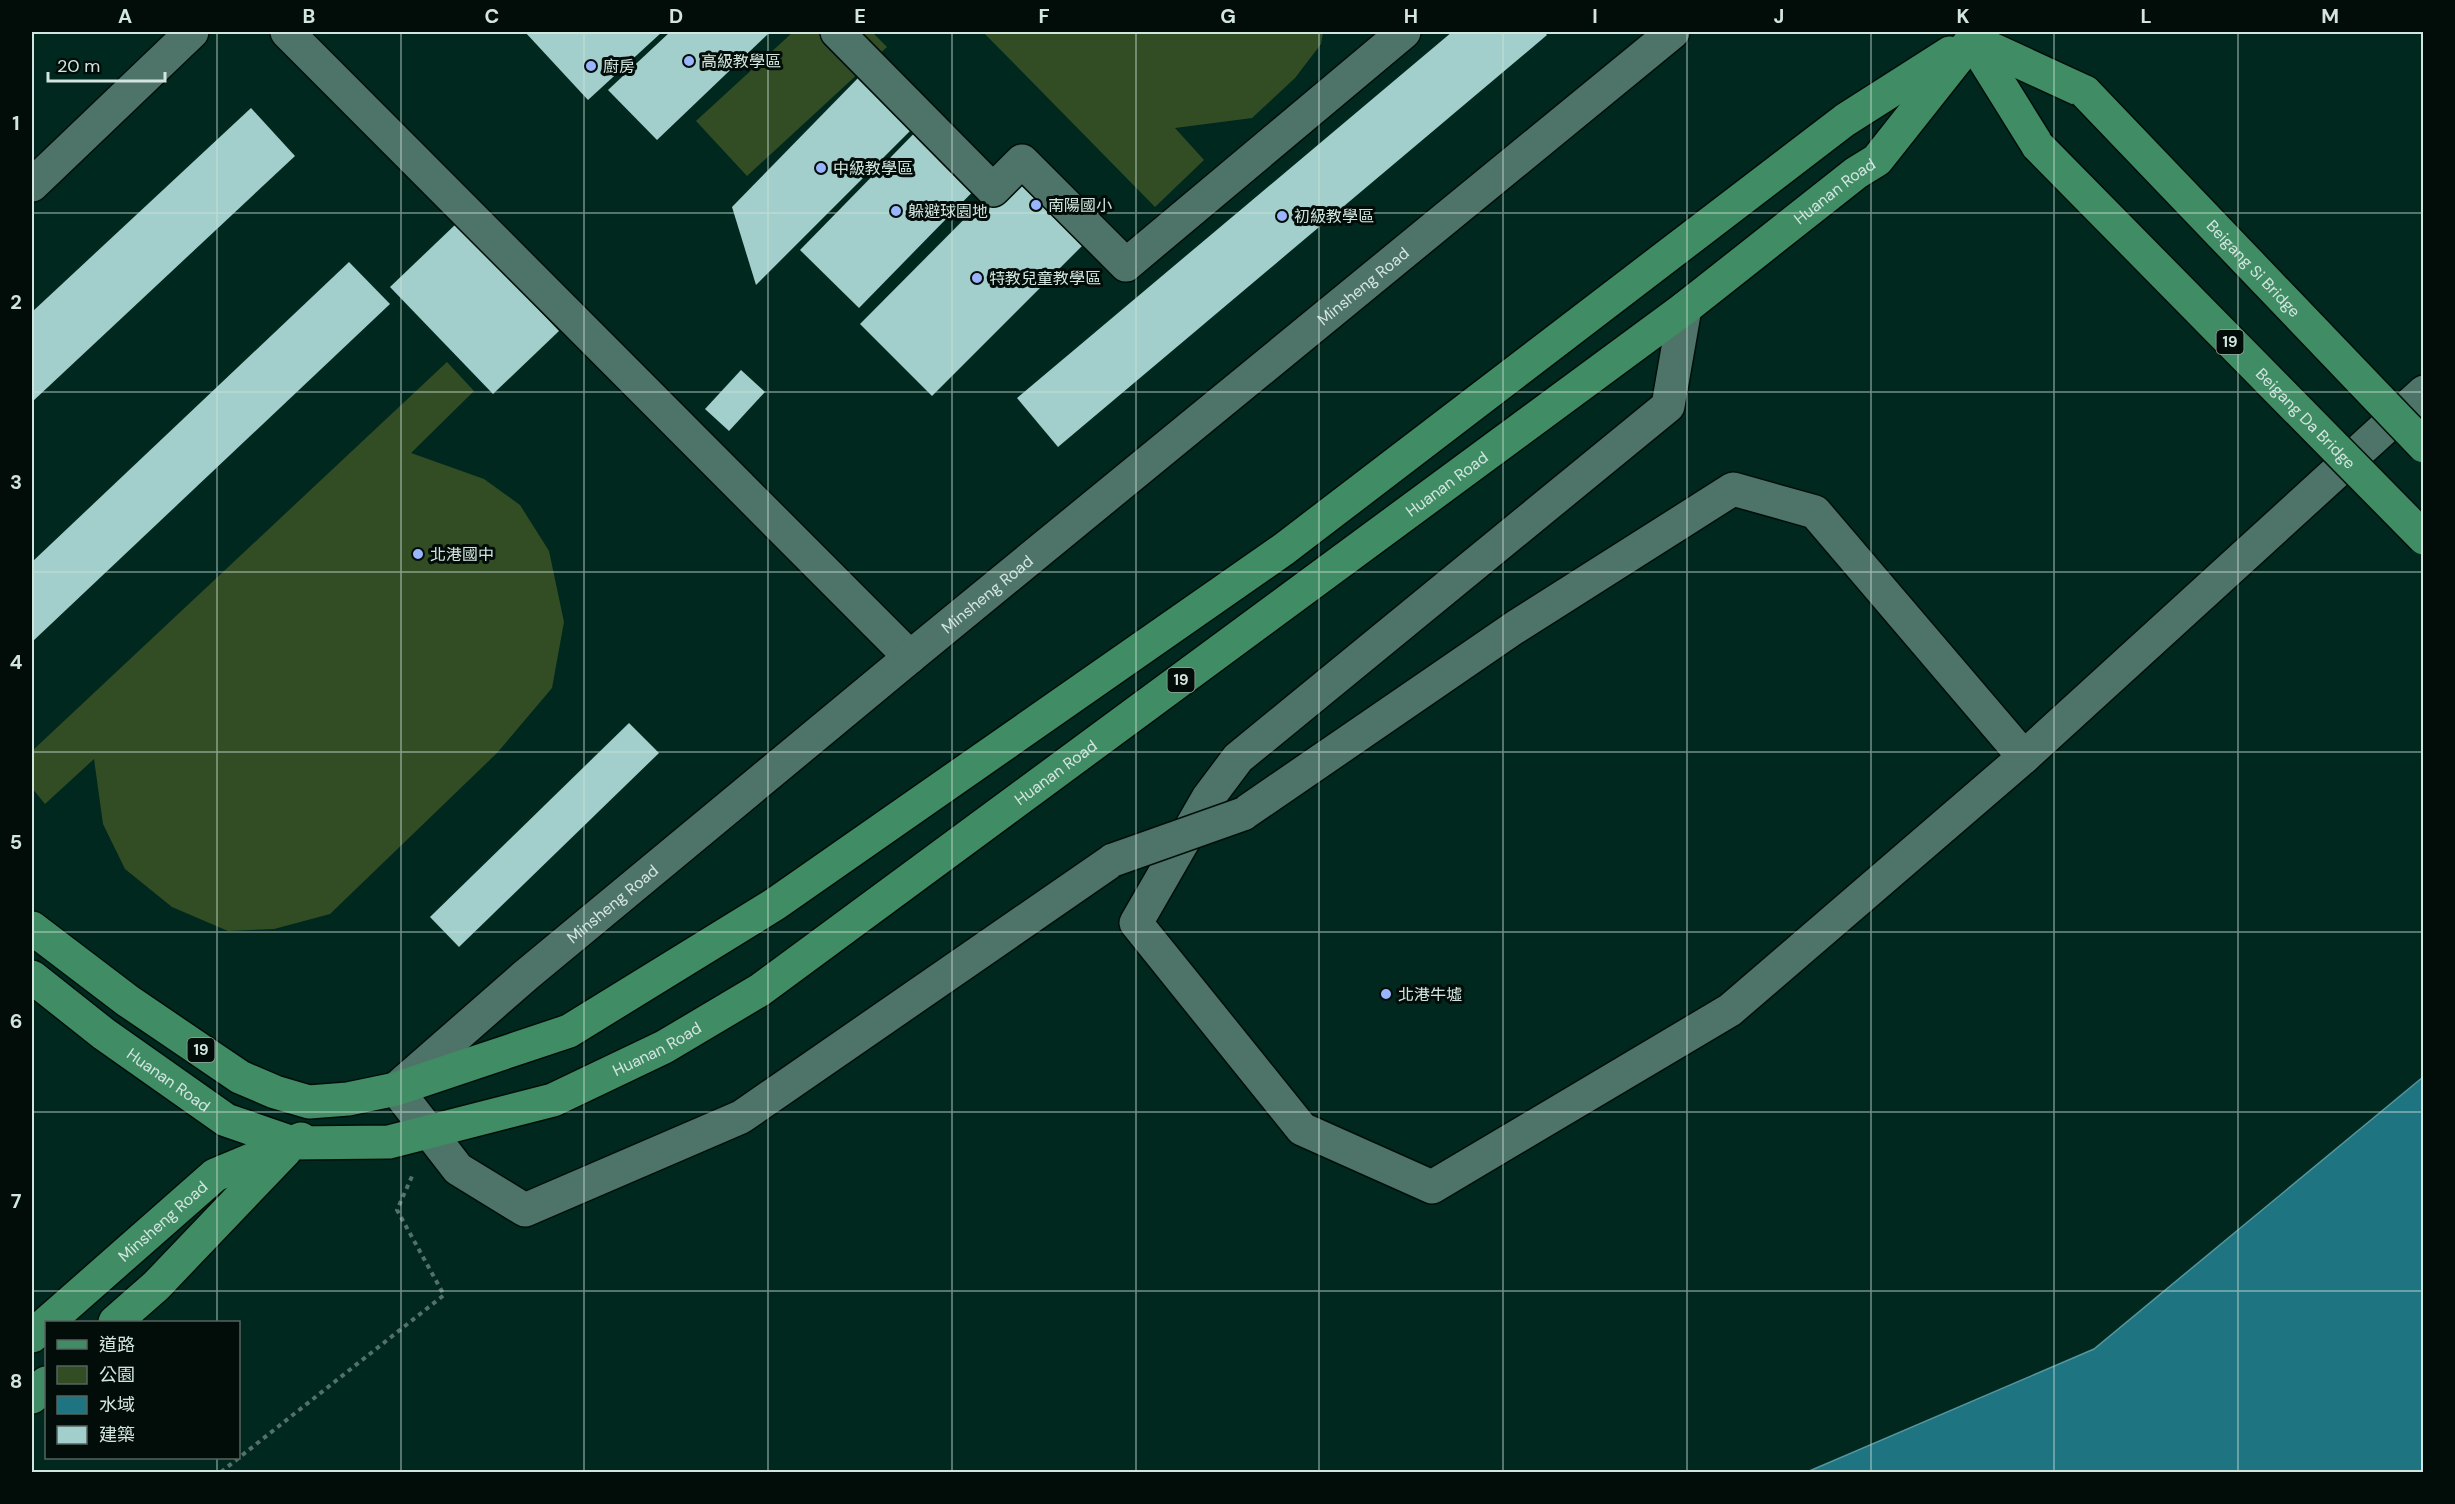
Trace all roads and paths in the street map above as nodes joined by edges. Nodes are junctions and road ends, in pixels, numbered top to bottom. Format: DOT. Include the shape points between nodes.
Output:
graph roads {
  1 [pos="192,32"];
  2 [pos="287,32"];
  3 [pos="837,32"];
  4 [pos="1404,32"];
  5 [pos="1673,32"];
  6 [pos="1972,34"];
  7 [pos="32,185"];
  8 [pos="1685,308"];
  9 [pos="2424,392"];
  10 [pos="2424,446"];
  11 [pos="2424,538"];
  12 [pos="910,657"];
  13 [pos="2024,757"];
  14 [pos="32,928"];
  15 [pos="32,977"];
  16 [pos="396,1089"];
  17 [pos="429,1131"];
  18 [pos="293,1143"];
  19 [pos="49,1321"];
  20 [pos="117,1321"];
  21 [pos="45,1325"];
  22 [pos="32,1336"];
  23 [pos="45,1384"];
  24 [pos="32,1397"];
  25 [pos="240,1458"];
  26 [pos="239,1459"];
  27 [pos="221,1473"];
  1 -- 7 [label="street"];
  2 -- 12 [label="street"];
  3 -- 4 [label="street" via="993,190 1022,161 1126,266"];
  5 -- 12 [label="street, Minsheng Road"];
  6 -- 8 [label="main road, Huanan Road / 19" via="1877,160 1856,172"];
  6 -- 10 [label="main road, Beigang Si Bridge, bridge" via="2085,92"];
  6 -- 11 [label="main road, Beigang Da Bridge / 19, bridge" via="2038,146"];
  6 -- 16 [label="main road, 19" via="1845,120 1284,549 775,904 569,1031"];
  8 -- 13 [label="street" via="1668,406 1238,758 1208,798 1136,923 1302,1129 1432,1187 1730,1010"];
  8 -- 17 [label="main road, Huanan Road / 19" via="760,990 664,1047 553,1100"];
  9 -- 13 [label="street"];
  12 -- 16 [label="street, Minsheng Road" via="525,976"];
  13 -- 17 [label="street, bridge" via="1815,512 1733,489 1515,628 1243,814 1113,860 741,1117 525,1210 458,1169"];
  14 -- 16 [label="main road, 19" via="128,1001 240,1077 309,1102"];
  15 -- 18 [label="main road, Huanan Road / 19" via="104,1034 226,1120"];
  16 -- 17 [label="street"];
  16 -- 18 [label="main road, Minsheng Road"];
  17 -- 18 [label="main road, Huanan Road / 19" via="389,1142"];
  17 -- 25 [label="path" via="397,1210 444,1295"];
  18 -- 19 [label="main road, Minsheng Road" via="215,1175"];
  18 -- 20 [label="main road, Minsheng Road" via="156,1286"];
  21 -- 22 [label="main road, Minsheng Road"];
  23 -- 24 [label="main road"];
  26 -- 27 [label="path"];
}
